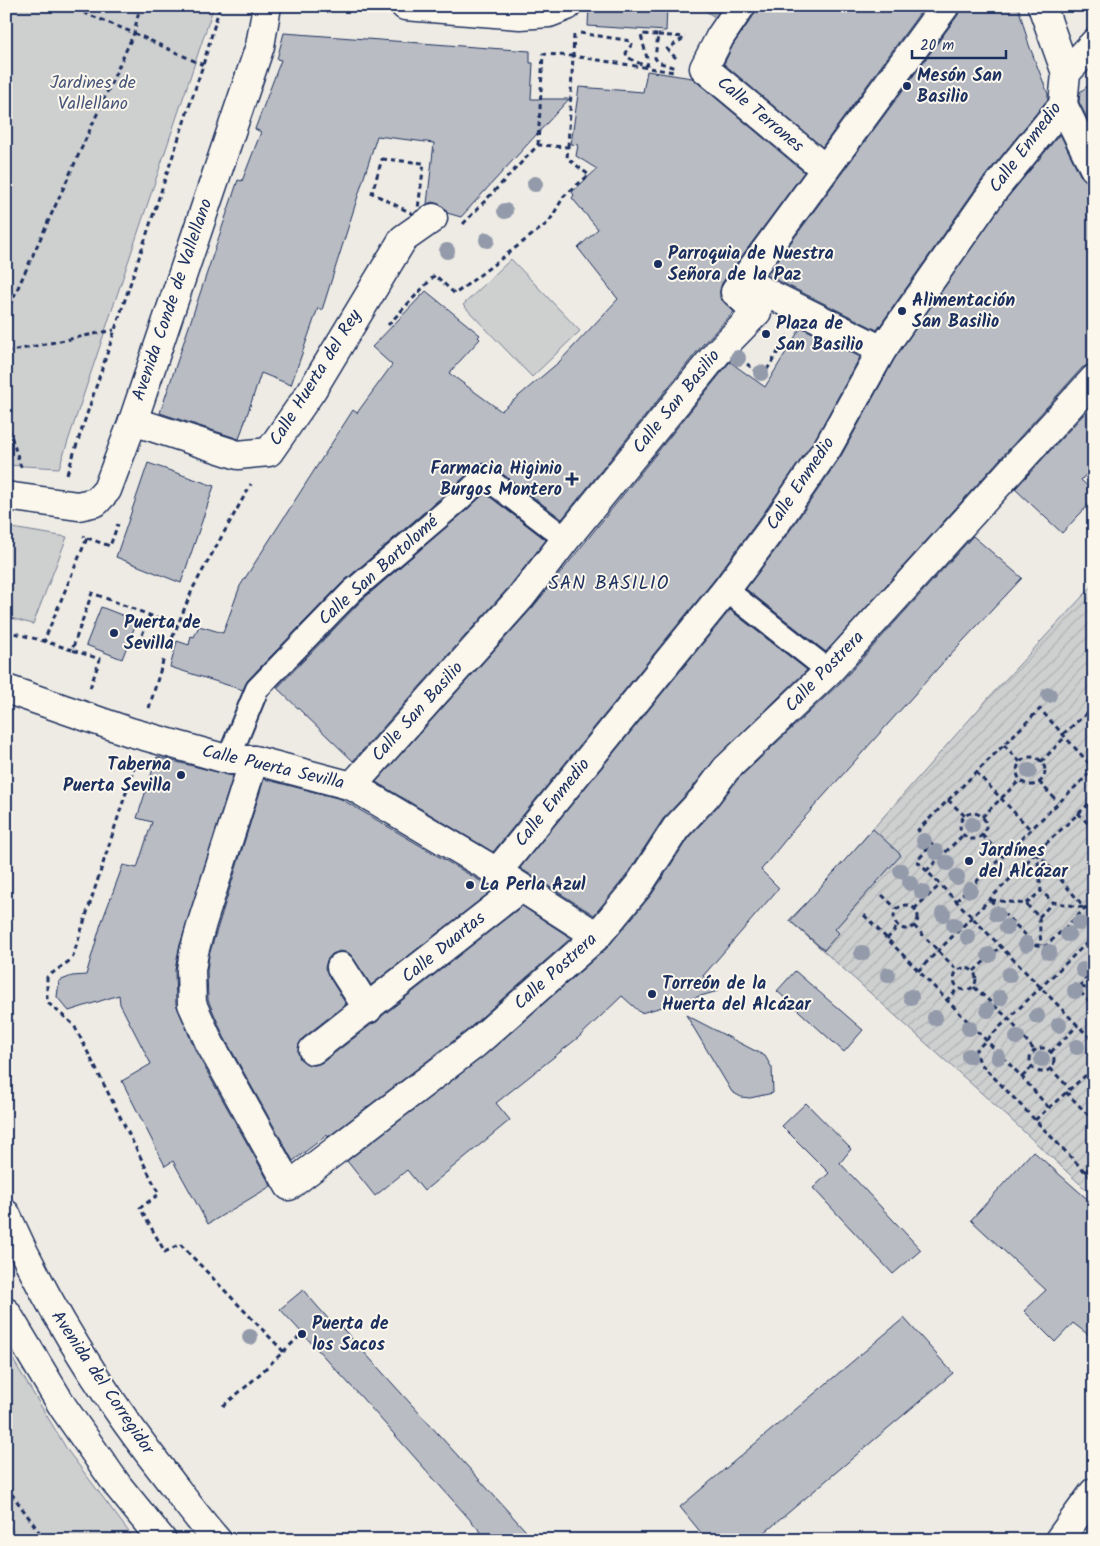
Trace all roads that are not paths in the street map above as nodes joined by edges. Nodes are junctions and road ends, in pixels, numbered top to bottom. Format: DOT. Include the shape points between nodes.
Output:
graph roads {
  1 [pos="267,6"];
  2 [pos="411,6"];
  3 [pos="567,6"];
  4 [pos="741,6"];
  5 [pos="945,6"];
  6 [pos="1042,6"];
  7 [pos="1094,43"];
  8 [pos="1066,74"];
  9 [pos="1063,105"];
  10 [pos="1094,168"];
  11 [pos="825,169"];
  12 [pos="425,217"];
  13 [pos="744,281"];
  14 [pos="882,350"];
  15 [pos="1094,379"];
  16 [pos="132,421"];
  17 [pos="6,496"];
  18 [pos="566,539"];
  19 [pos="726,590"];
  20 [pos="828,671"];
  21 [pos="6,690"];
  22 [pos="242,760"];
  23 [pos="352,786"];
  24 [pos="497,872"];
  25 [pos="520,888"];
  26 [pos="596,936"];
  27 [pos="341,967"];
  28 [pos="368,1009"];
  29 [pos="314,1050"];
  30 [pos="6,1214"];
  31 [pos="6,1312"];
  32 [pos="1094,1492"];
  33 [pos="162,1540"];
  34 [pos="217,1540"];
  35 [pos="1059,1540"];
  1 -- 16 [label="street, Avenida Conde de Vallellano" via="260,46"];
  2 -- 3 [label="street" via="520,15 549,13"];
  4 -- 11 [label="street, Calle Terrones" via="720,37 688,66"];
  5 -- 11 [label="street"];
  6 -- 8 [label="street"];
  7 -- 8 [label="street"];
  8 -- 9 [label="street, Calle Enmedio"];
  9 -- 10 [label="street"];
  9 -- 14 [label="street, Calle Enmedio" via="994,190"];
  11 -- 13 [label="street"];
  12 -- 16 [label="street, Calle Huerta del Rey" via="403,239 312,390 269,452 238,455"];
  13 -- 14 [label="street"];
  13 -- 18 [label="street, Calle San Basilio" via="735,292 757,312 723,346"];
  14 -- 19 [label="street, Calle Enmedio" via="828,447"];
  15 -- 20 [label="street, Calle Postrera"];
  16 -- 17 [label="street, Avenida Conde de Vallellano" via="107,490 96,502 78,506"];
  18 -- 22 [label="street, Calle San Bartolomé" via="484,476 352,591 257,689 232,750"];
  18 -- 23 [label="street, Calle San Basilio" via="521,596"];
  19 -- 20 [label="street"];
  19 -- 24 [label="street, Calle Enmedio"];
  20 -- 26 [label="street, Calle Postrera" via="726,769 676,828 639,885"];
  21 -- 22 [label="street, Calle Puerta Sevilla" via="137,734"];
  22 -- 23 [label="street, Calle Puerta Sevilla"];
  22 -- 26 [label="street, Calle Postrera" via="194,952 192,1004 210,1044 288,1186 475,1044"];
  23 -- 24 [label="street, Calle Puerta Sevilla"];
  24 -- 25 [label="street, Calle Puerta Sevilla"];
  25 -- 26 [label="street, Calle Puerta Sevilla"];
  25 -- 28 [label="street, Calle Duartas"];
  27 -- 28 [label="street"];
  28 -- 29 [label="street, Calle Duartas"];
  30 -- 34 [label="street, Avenida del Corregidor" via="52,1308 91,1372 136,1437"];
  31 -- 33 [label="street" via="118,1486"];
  32 -- 35 [label="street"];
}
